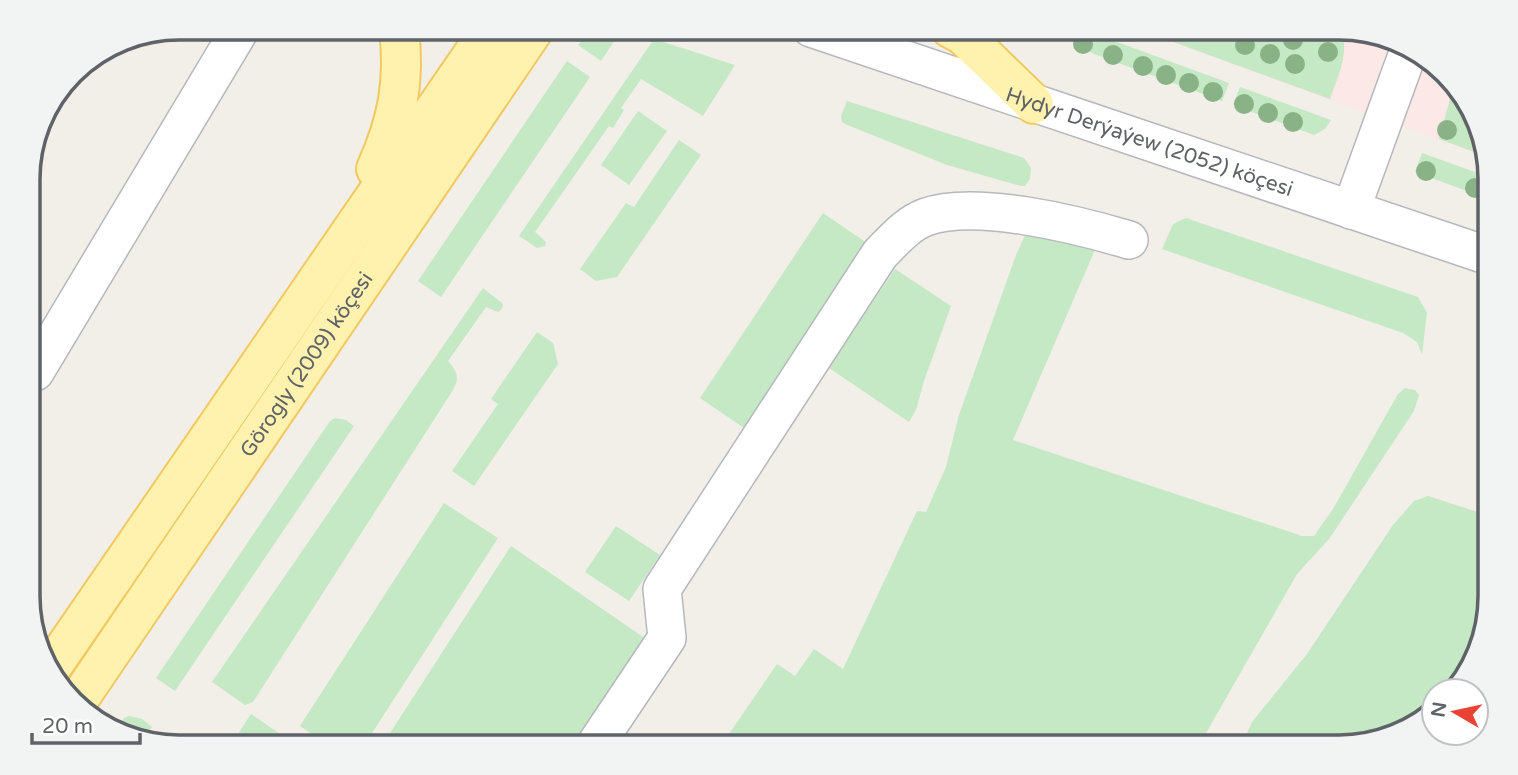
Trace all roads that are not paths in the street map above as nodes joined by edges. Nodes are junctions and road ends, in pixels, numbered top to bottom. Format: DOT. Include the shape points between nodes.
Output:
graph roads {
  1 [pos="234,40"];
  2 [pos="400,40"];
  3 [pos="483,40"];
  4 [pos="527,40"];
  5 [pos="846,40"];
  6 [pos="968,40"];
  7 [pos="1406,58"];
  8 [pos="1034,104"];
  9 [pos="1351,210"];
  10 [pos="1129,240"];
  11 [pos="340,249"];
  12 [pos="1478,252"];
  13 [pos="41,363"];
  14 [pos="57,660"];
  15 [pos="82,695"];
  16 [pos="602,735"];
  1 -- 13 [label="street"];
  2 -- 11 [label="main road" via="396,118"];
  3 -- 11 [label="main road, Görogly (2009) köçesi"];
  4 -- 15 [label="main road, Görogly (2009) köçesi"];
  5 -- 8 [label="street, Hydyr Derýaýew (2052) köçesi"];
  6 -- 8 [label="main road"];
  7 -- 9 [label="street"];
  8 -- 9 [label="street, Hydyr Derýaýew (2052) köçesi"];
  9 -- 12 [label="street, Hydyr Derýaýew (2052) köçesi"];
  10 -- 16 [label="street" via="1047,219 967,212 925,218 895,238 880,254 662,589 667,638"];
  11 -- 14 [label="main road, Görogly (2009) köçesi"];
}
